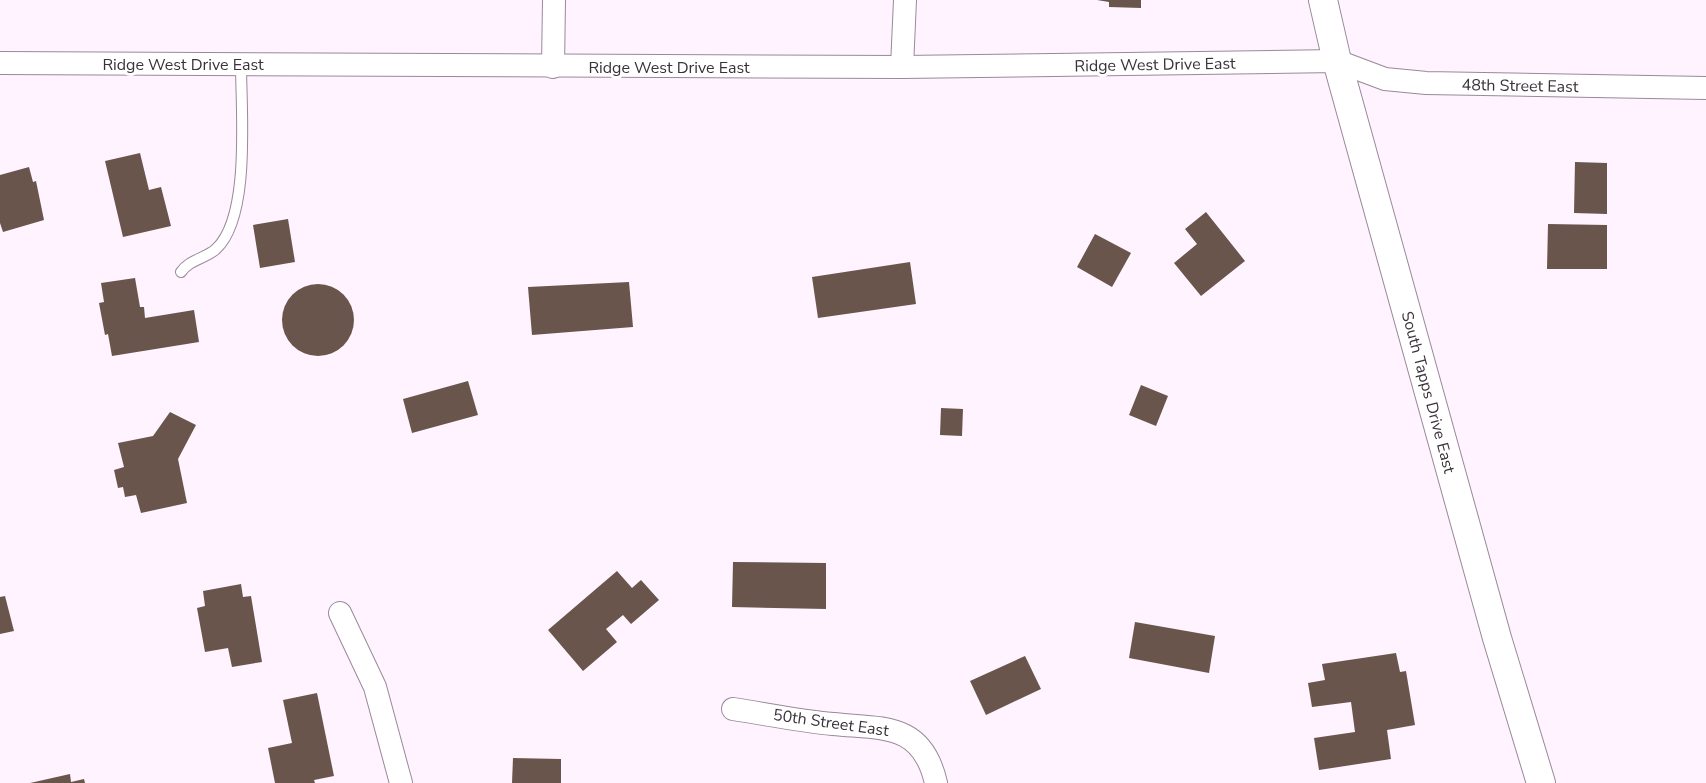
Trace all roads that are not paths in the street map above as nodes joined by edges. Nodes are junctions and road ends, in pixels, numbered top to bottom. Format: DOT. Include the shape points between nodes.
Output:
graph roads {
  1 [pos="554,0"];
  2 [pos="905,0"];
  3 [pos="1323,0"];
  4 [pos="1337,61"];
  5 [pos="0,63"];
  6 [pos="241,65"];
  7 [pos="553,67"];
  8 [pos="902,68"];
  9 [pos="1706,88"];
  10 [pos="182,272"];
  11 [pos="340,613"];
  12 [pos="733,709"];
  13 [pos="401,783"];
  14 [pos="936,783"];
  15 [pos="1541,783"];
  1 -- 7 [label="street"];
  2 -- 8 [label="street"];
  3 -- 4 [label="street, South Tapps Drive East"];
  4 -- 8 [label="street, Ridge West Drive East"];
  4 -- 9 [label="street, 48th Street East" via="1385,79 1426,83"];
  4 -- 15 [label="street, South Tapps Drive East"];
  5 -- 6 [label="street, Ridge West Drive East"];
  6 -- 7 [label="street, Ridge West Drive East"];
  6 -- 10 [label="lane" via="240,185 233,219 216,249 187,264"];
  7 -- 8 [label="street, Ridge West Drive East"];
  11 -- 13 [label="street" via="375,687"];
  12 -- 14 [label="street, 50th Street East" via="833,724 877,725 900,732 926,754"];
}
